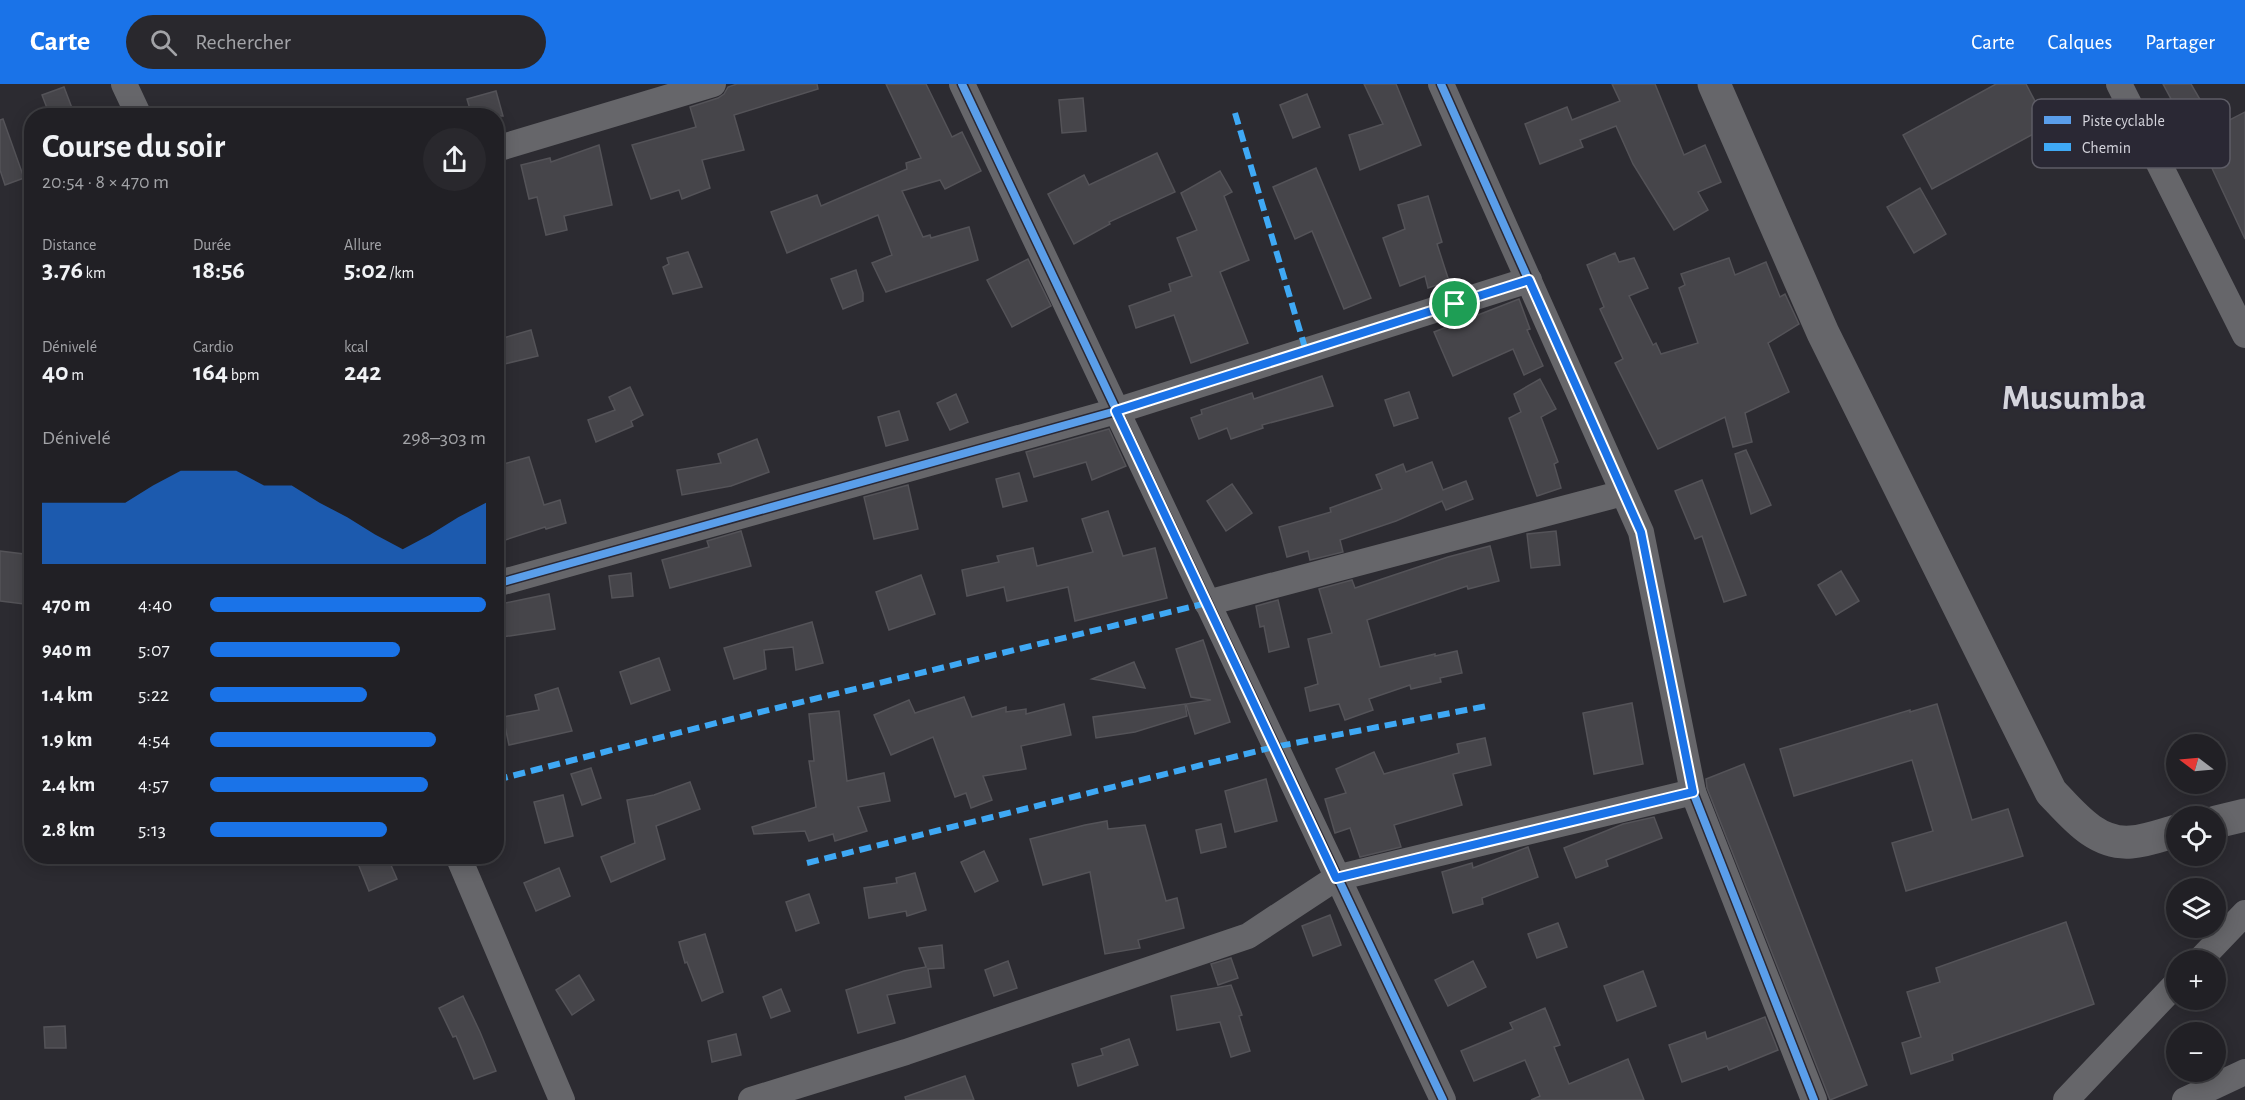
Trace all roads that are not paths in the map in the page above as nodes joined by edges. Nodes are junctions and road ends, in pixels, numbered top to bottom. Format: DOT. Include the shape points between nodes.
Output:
graph roads {
  1 [pos="124,84"];
  2 [pos="714,84"];
  3 [pos="962,84"];
  4 [pos="1442,84"];
  5 [pos="1714,84"];
  6 [pos="2120,84"];
  7 [pos="2127,99"];
  8 [pos="135,108"];
  9 [pos="504,146"];
  10 [pos="2162,168"];
  11 [pos="1529,280"];
  12 [pos="2245,335"];
  13 [pos="1116,411"];
  14 [pos="1623,493"];
  15 [pos="504,582"];
  16 [pos="1207,603"];
  17 [pos="1693,792"];
  18 [pos="2245,815"];
  19 [pos="2226,820"];
  20 [pos="2166,834"];
  21 [pos="461,864"];
  22 [pos="1336,878"];
  23 [pos="2245,913"];
  24 [pos="2210,950"];
  25 [pos="2166,995"];
  26 [pos="2245,1072"];
  27 [pos="562,1100"];
  28 [pos="751,1100"];
  29 [pos="1443,1100"];
  30 [pos="1814,1100"];
  31 [pos="2066,1100"];
  32 [pos="2185,1100"];
  1 -- 8 [label="street"];
  2 -- 9 [label="street"];
  3 -- 13 [label="street"];
  4 -- 11 [label="street"];
  5 -- 20 [label="main road" via="1824,333 2051,792 2087,828 2113,842 2132,842"];
  6 -- 7 [label="street"];
  10 -- 12 [label="street"];
  11 -- 13 [label="street"];
  11 -- 14 [label="street"];
  13 -- 15 [label="street"];
  13 -- 16 [label="street"];
  14 -- 16 [label="street"];
  14 -- 17 [label="street" via="1641,532"];
  16 -- 22 [label="street"];
  17 -- 22 [label="street"];
  17 -- 30 [label="street"];
  18 -- 19 [label="main road"];
  21 -- 27 [label="street"];
  22 -- 28 [label="street" via="1248,936"];
  22 -- 29 [label="street"];
  23 -- 24 [label="street"];
  25 -- 31 [label="street"];
  26 -- 32 [label="street"];
}
